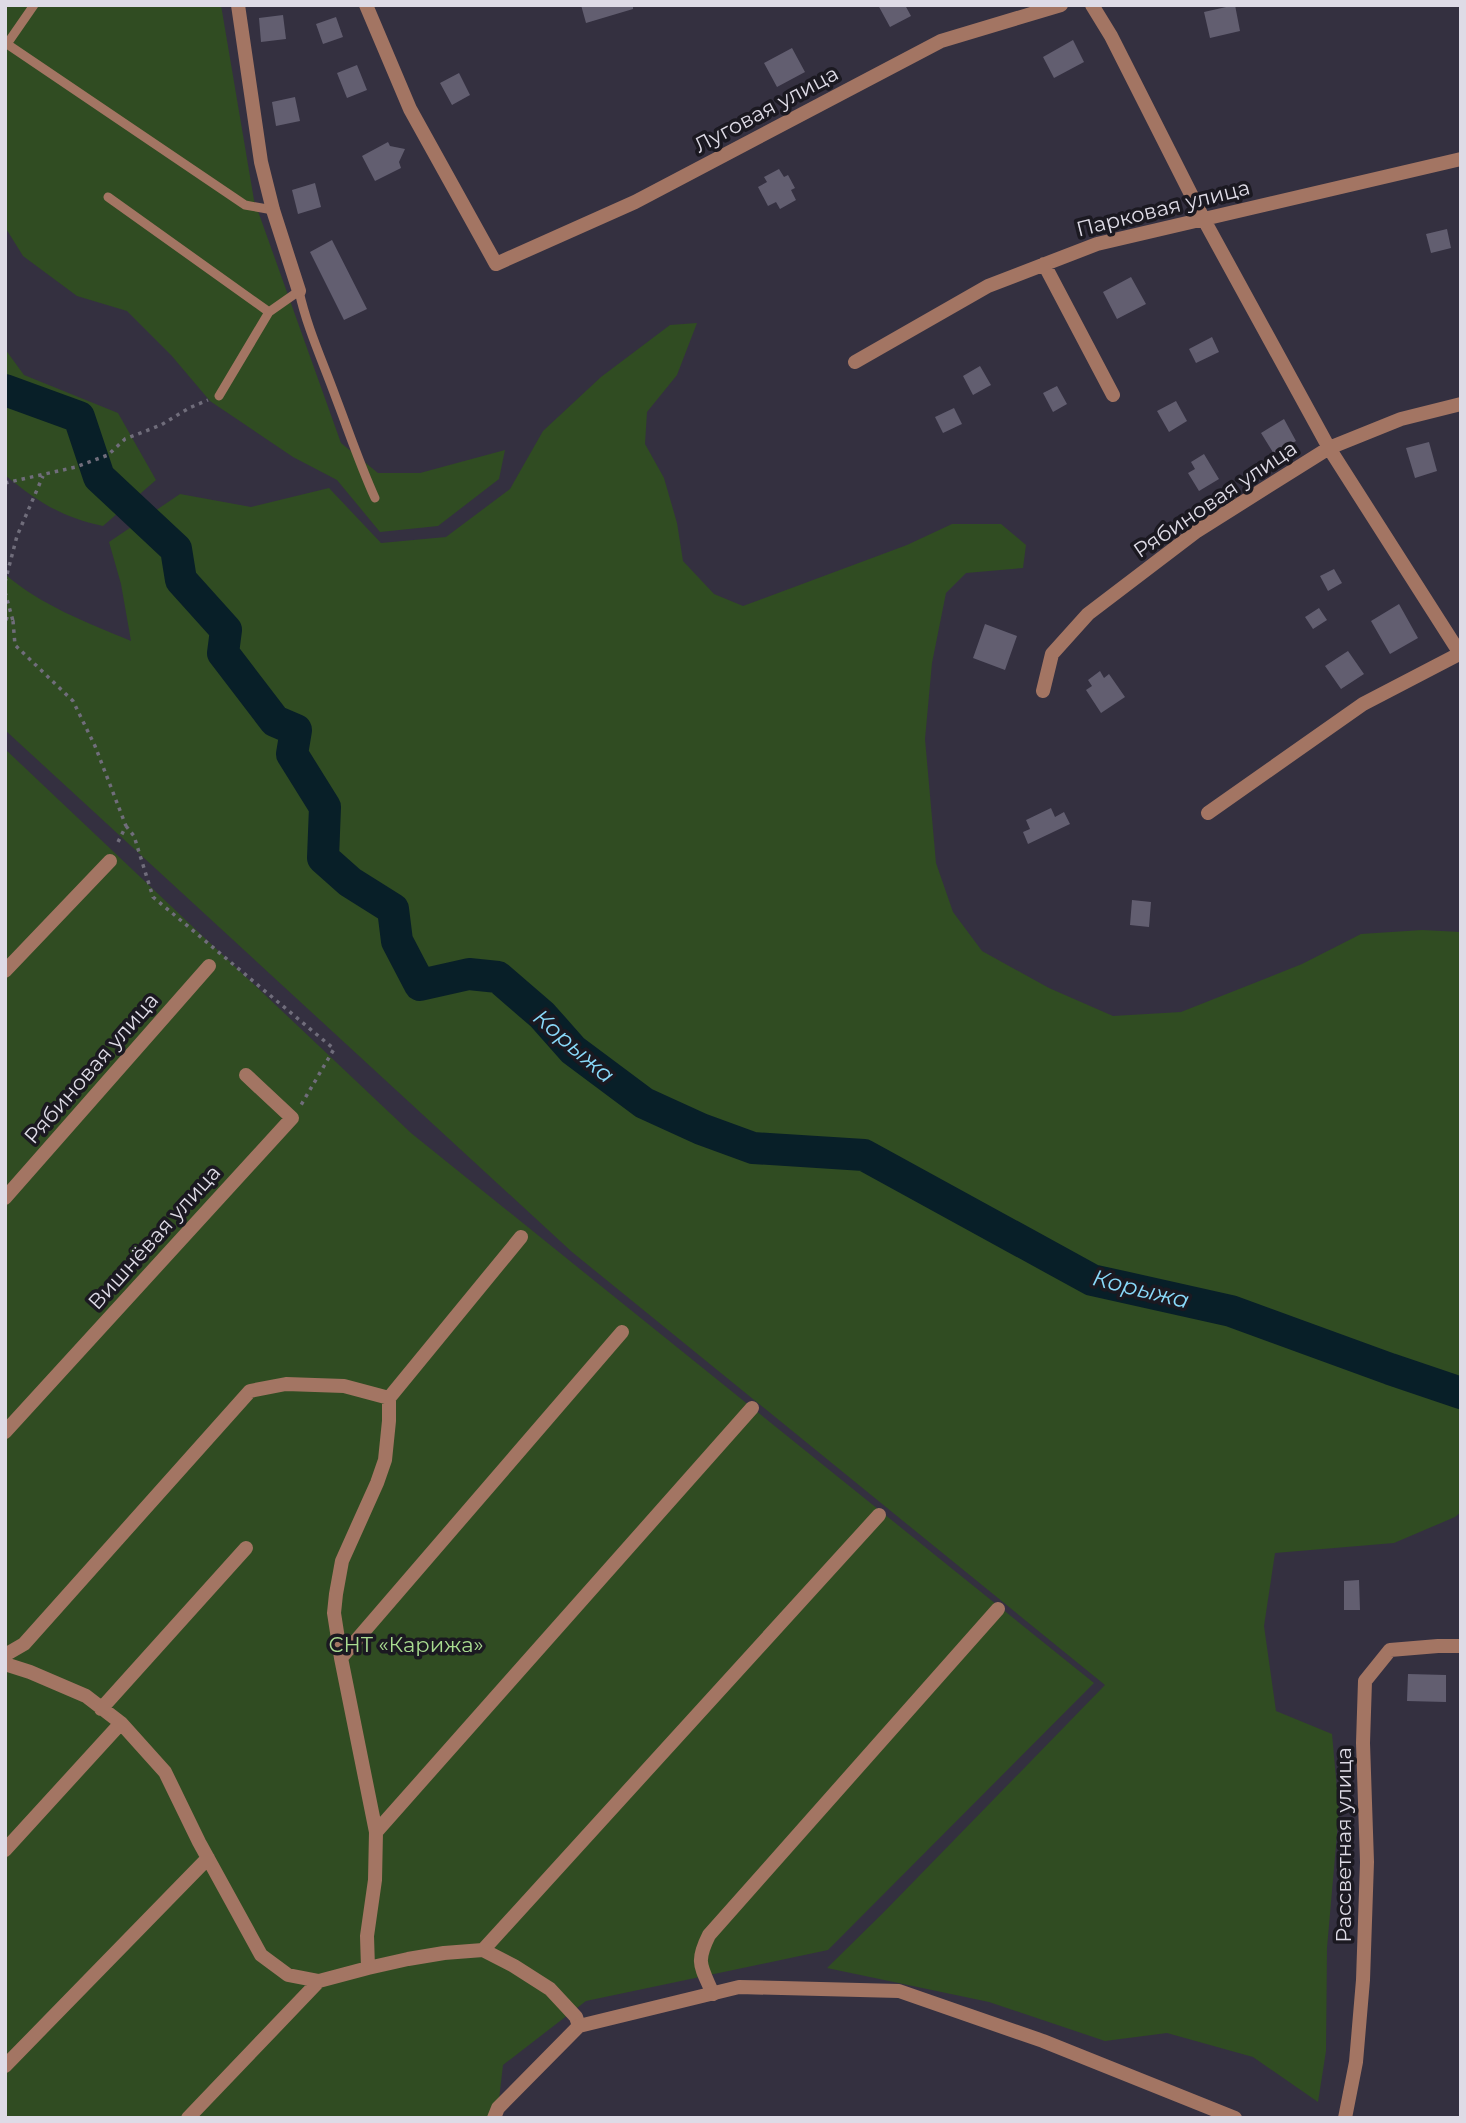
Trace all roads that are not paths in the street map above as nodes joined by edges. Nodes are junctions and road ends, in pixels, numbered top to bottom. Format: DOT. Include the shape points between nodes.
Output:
graph roads {
  1 [pos="34,5"];
  2 [pos="238,5"];
  3 [pos="366,5"];
  4 [pos="1060,5"];
  5 [pos="1092,5"];
  6 [pos="1461,159"];
  7 [pos="108,197"];
  8 [pos="273,210"];
  9 [pos="1203,218"];
  10 [pos="1044,264"];
  11 [pos="299,291"];
  12 [pos="269,312"];
  13 [pos="855,362"];
  14 [pos="1113,395"];
  15 [pos="219,396"];
  16 [pos="1461,404"];
  17 [pos="1329,448"];
  18 [pos="375,498"];
  19 [pos="1460,653"];
  20 [pos="1043,691"];
  21 [pos="1208,813"];
  22 [pos="110,861"];
  23 [pos="209,966"];
  24 [pos="5,971"];
  25 [pos="246,1075"];
  26 [pos="5,1198"];
  27 [pos="521,1237"];
  28 [pos="622,1332"];
  29 [pos="389,1398"];
  30 [pos="752,1408"];
  31 [pos="5,1432"];
  32 [pos="879,1515"];
  33 [pos="246,1548"];
  34 [pos="998,1609"];
  35 [pos="1461,1646"];
  36 [pos="5,1655"];
  37 [pos="341,1658"];
  38 [pos="5,1664"];
  39 [pos="102,1709"];
  40 [pos="121,1723"];
  41 [pos="376,1832"];
  42 [pos="5,1850"];
  43 [pos="208,1858"];
  44 [pos="484,1950"];
  45 [pos="368,1968"];
  46 [pos="319,1981"];
  47 [pos="713,1993"];
  48 [pos="579,2026"];
  49 [pos="5,2066"];
  50 [pos="188,2118"];
  51 [pos="494,2118"];
  52 [pos="1235,2118"];
  53 [pos="1345,2118"];
  1 -- 8 [label="lane" via="7,44 245,205"];
  2 -- 8 [label="street" via="261,162"];
  3 -- 4 [label="street, Луговая улица" via="410,109 496,264 635,202 941,41"];
  5 -- 9 [label="street"];
  6 -- 9 [label="street, Парковая улица"];
  7 -- 12 [label="lane"];
  8 -- 11 [label="street"];
  9 -- 10 [label="street, Парковая улица" via="1097,244"];
  9 -- 17 [label="street"];
  10 -- 13 [label="street, Парковая улица" via="988,286"];
  10 -- 14 [label="street"];
  11 -- 12 [label="lane"];
  11 -- 18 [label="lane"];
  12 -- 15 [label="lane"];
  16 -- 17 [label="street, Рябиновая улица" via="1401,419"];
  17 -- 19 [label="street"];
  17 -- 20 [label="street, Рябиновая улица" via="1198,531 1088,614 1052,654"];
  19 -- 21 [label="street" via="1363,704"];
  22 -- 24 [label="street"];
  23 -- 26 [label="street, Рябиновая улица"];
  25 -- 31 [label="street, Вишнёвая улица" via="292,1118"];
  27 -- 29 [label="street"];
  28 -- 37 [label="street"];
  29 -- 36 [label="street" via="344,1386 286,1384 250,1391 24,1643"];
  29 -- 37 [label="street" via="385,1460 342,1561 335,1594"];
  30 -- 41 [label="street"];
  32 -- 44 [label="street"];
  33 -- 39 [label="street"];
  34 -- 47 [label="street" via="709,1935 700,1954"];
  35 -- 53 [label="street, Рассветная улица" via="1390,1650 1365,1681 1363,1980 1356,2062"];
  37 -- 41 [label="street"];
  38 -- 39 [label="street" via="86,1696"];
  39 -- 40 [label="street"];
  40 -- 42 [label="street"];
  40 -- 43 [label="street" via="165,1772"];
  41 -- 45 [label="street"];
  43 -- 46 [label="street" via="261,1955 288,1975"];
  43 -- 49 [label="street"];
  44 -- 45 [label="street"];
  44 -- 48 [label="street" via="550,1989"];
  45 -- 46 [label="street"];
  46 -- 50 [label="street"];
  47 -- 48 [label="street"];
  47 -- 52 [label="street" via="738,1987 899,1991 1042,2041"];
  48 -- 51 [label="street" via="498,2108"];
}
